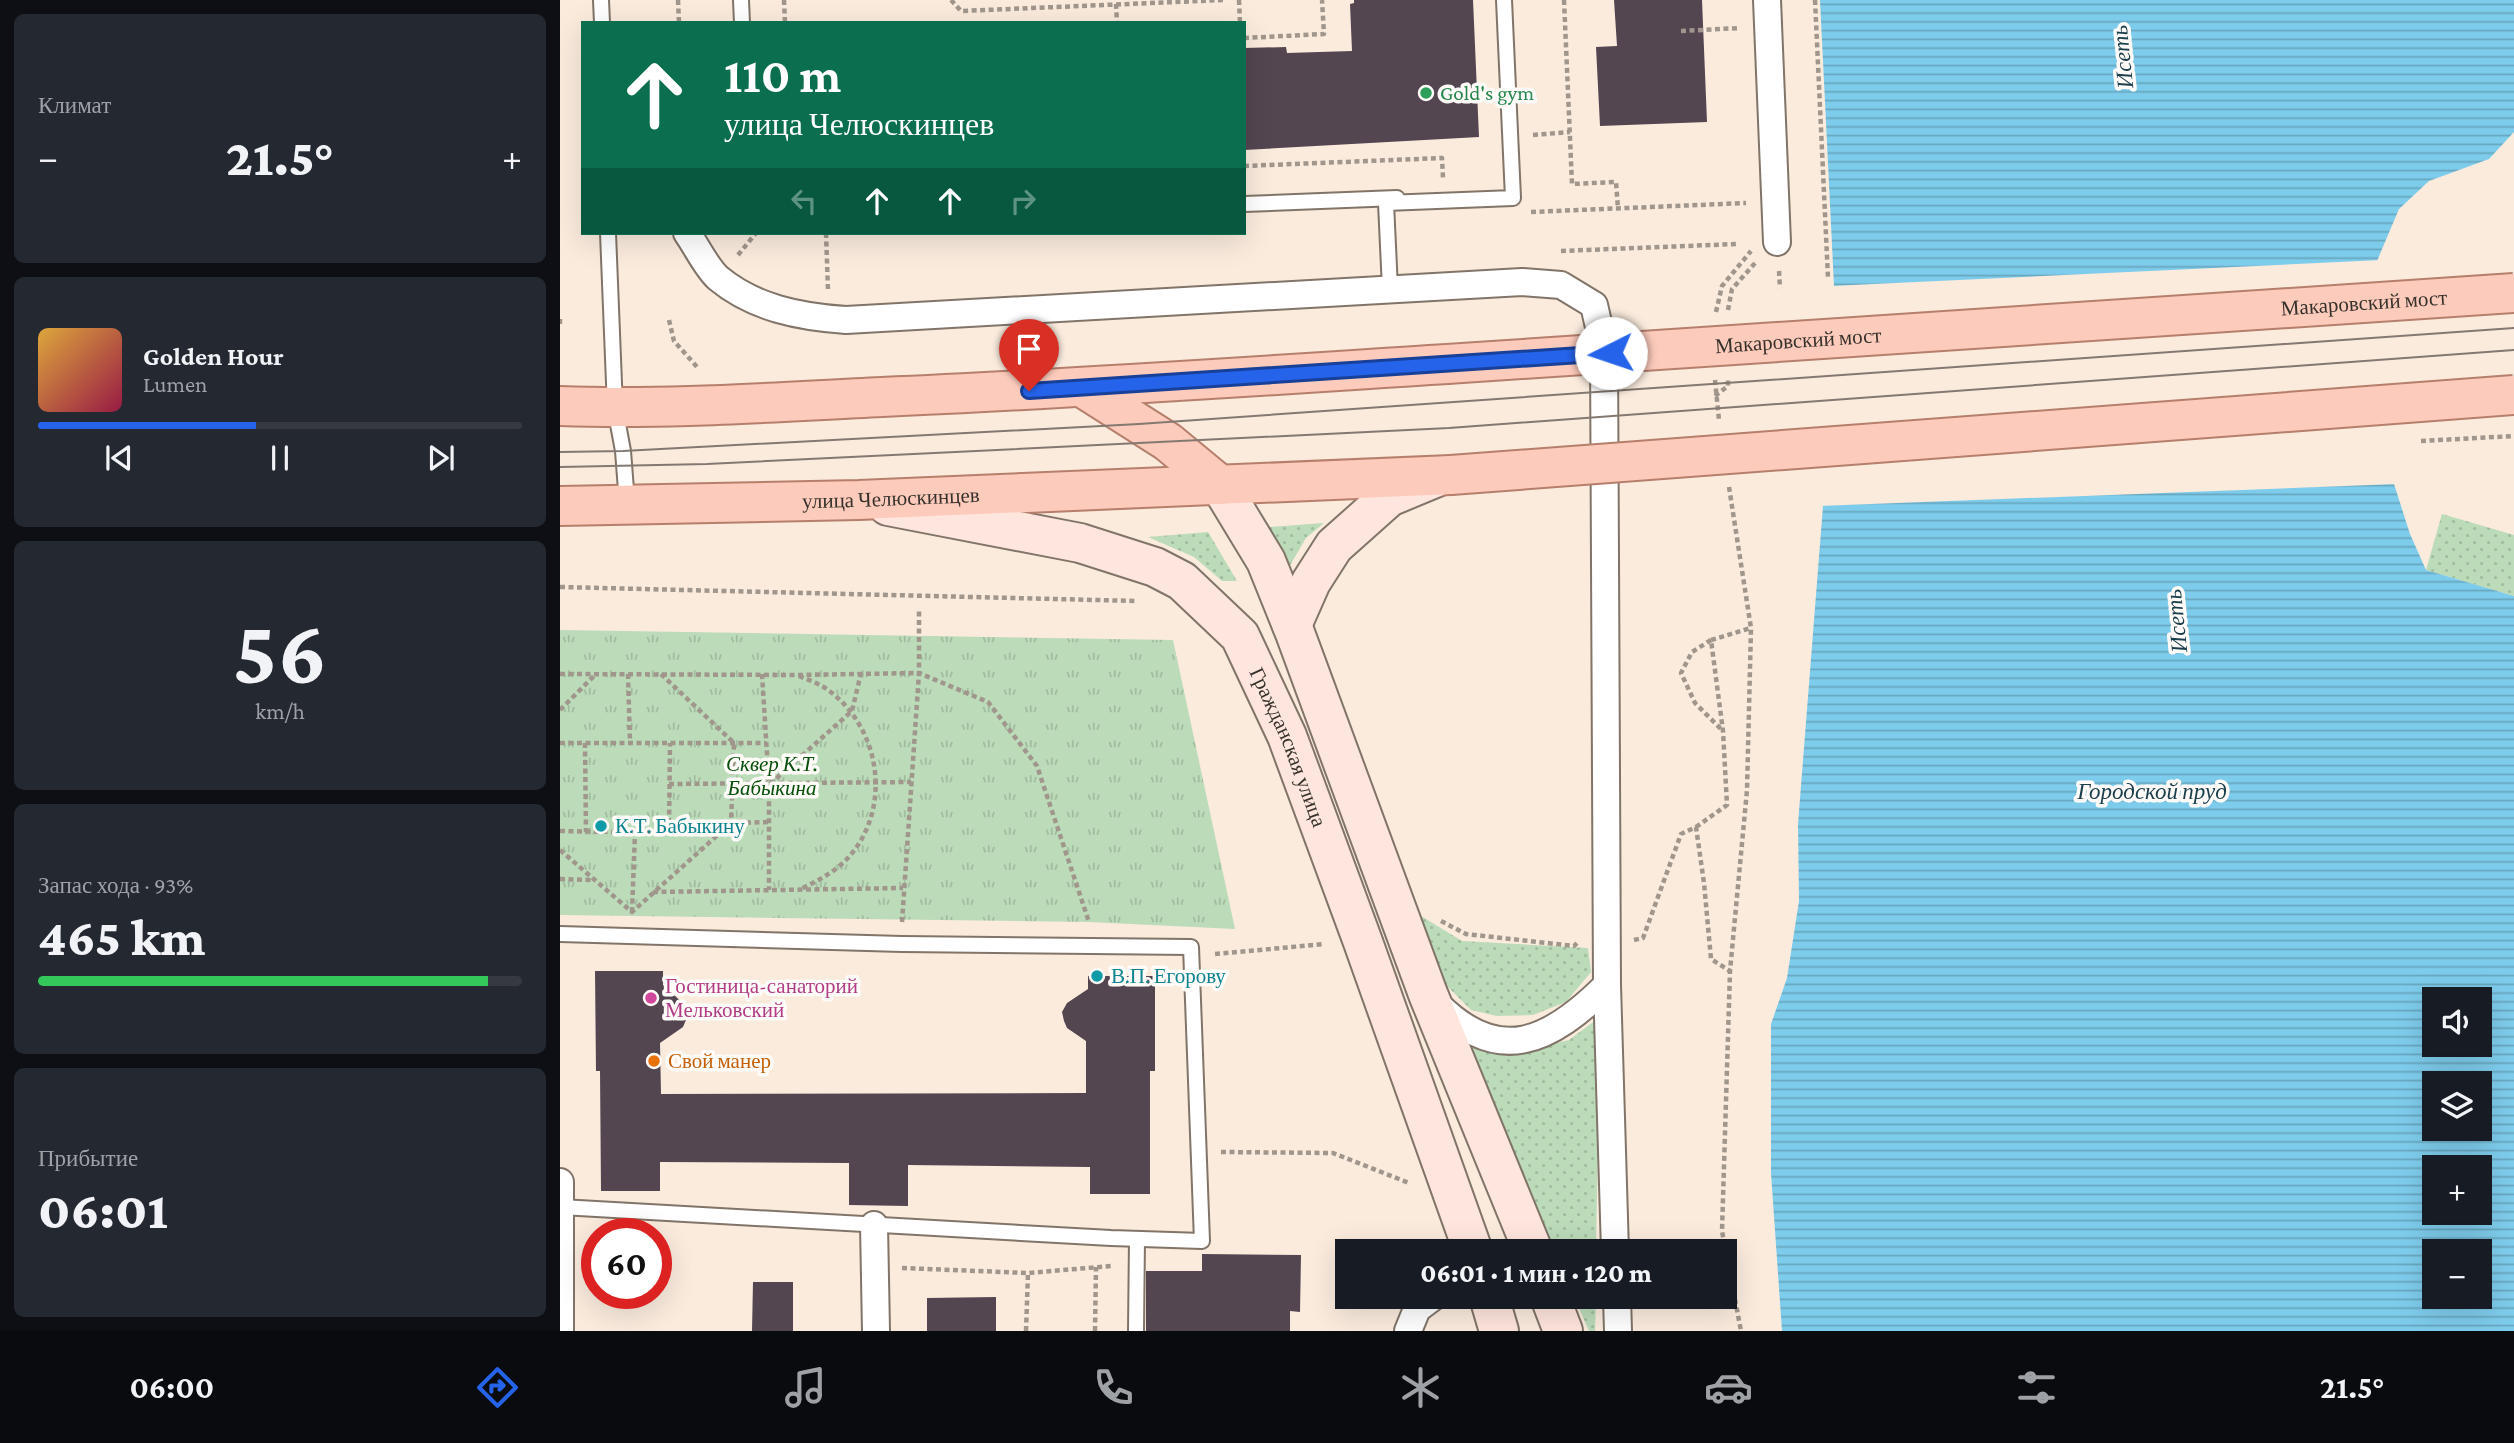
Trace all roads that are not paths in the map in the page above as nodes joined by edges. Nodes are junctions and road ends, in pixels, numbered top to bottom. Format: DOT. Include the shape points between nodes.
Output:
graph roads {
  1 [pos="601,0"];
  2 [pos="741,0"];
  3 [pos="1504,0"];
  4 [pos="1768,0"];
  5 [pos="602,21"];
  6 [pos="742,21"];
  7 [pos="1423,197"];
  8 [pos="1246,204"];
  9 [pos="608,235"];
  10 [pos="688,235"];
  11 [pos="1777,242"];
  12 [pos="1394,289"];
  13 [pos="2514,293"];
  14 [pos="1083,388"];
  15 [pos="2514,395"];
  16 [pos="560,406"];
  17 [pos="615,408"];
  18 [pos="1445,476"];
  19 [pos="1220,485"];
  20 [pos="859,500"];
  21 [pos="627,504"];
  22 [pos="560,506"];
  23 [pos="1292,625"];
  24 [pos="560,934"];
  25 [pos="1607,985"];
  26 [pos="1428,994"];
  27 [pos="560,1182"];
  28 [pos="561,1207"];
  29 [pos="874,1225"];
  30 [pos="1469,1239"];
  31 [pos="1528,1239"];
  32 [pos="1615,1239"];
  33 [pos="1137,1240"];
  34 [pos="1417,1309"];
  35 [pos="1493,1309"];
  36 [pos="1555,1309"];
  37 [pos="1617,1309"];
  38 [pos="560,1331"];
  39 [pos="876,1331"];
  40 [pos="1136,1331"];
  41 [pos="1408,1331"];
  42 [pos="1499,1331"];
  43 [pos="1563,1331"];
  44 [pos="1618,1331"];
  1 -- 5 [label="lane"];
  2 -- 6 [label="lane"];
  3 -- 12 [label="lane" via="1513,198 1386,203"];
  4 -- 11 [label="street"];
  7 -- 8 [label="lane"];
  9 -- 17 [label="lane"];
  10 -- 12 [label="street" via="716,276 752,300 817,318"];
  12 -- 25 [label="street" via="1522,282 1561,285 1594,304 1604,349"];
  13 -- 14 [label="main road, Макаровский мост, bridge"];
  14 -- 17 [label="main road"];
  14 -- 19 [label="main road, Гражданская улица" via="1168,442"];
  15 -- 18 [label="main road, bridge"];
  16 -- 17 [label="main road"];
  17 -- 21 [label="lane"];
  18 -- 19 [label="main road"];
  18 -- 23 [label="street" via="1389,497 1334,547 1311,582"];
  19 -- 20 [label="main road, улица Челюскинцев"];
  19 -- 23 [label="street, Гражданская улица" via="1266,561"];
  20 -- 21 [label="main road, улица Челюскинцев"];
  20 -- 30 [label="street, Гражданская улица" via="1080,543 1155,567 1182,581 1240,636 1287,736"];
  21 -- 22 [label="main road, улица Челюскинцев"];
  23 -- 26 [label="street, Гражданская улица"];
  24 -- 33 [label="lane" via="1191,947 1202,1241"];
  25 -- 26 [label="street" via="1566,1022 1514,1043 1454,1022"];
  25 -- 32 [label="street"];
  26 -- 31 [label="street, Гражданская улица"];
  27 -- 28 [label="street"];
  28 -- 29 [label="lane"];
  28 -- 38 [label="street"];
  29 -- 33 [label="lane"];
  29 -- 39 [label="street"];
  33 -- 40 [label="lane"];
  34 -- 41 [label="street"];
  35 -- 42 [label="street"];
  36 -- 43 [label="street"];
  37 -- 44 [label="street"];
}
